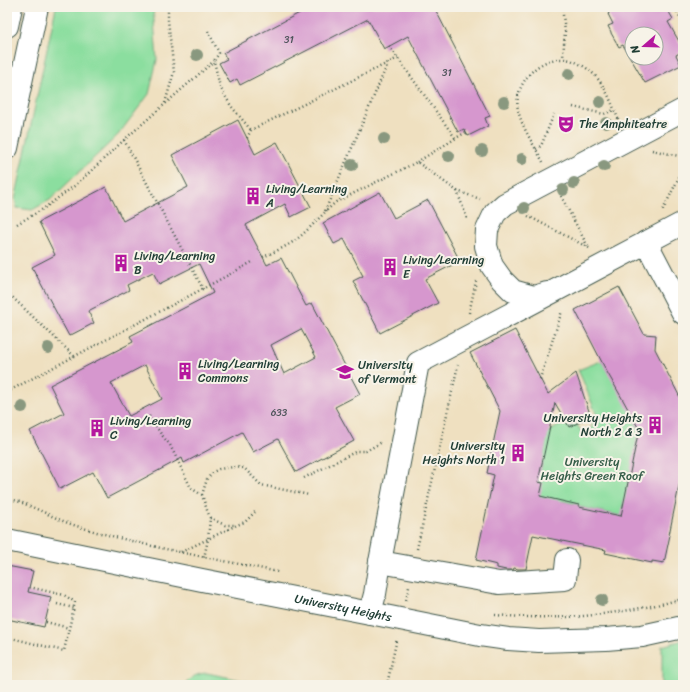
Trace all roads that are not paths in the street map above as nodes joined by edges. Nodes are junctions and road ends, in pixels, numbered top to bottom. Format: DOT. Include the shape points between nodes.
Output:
graph roads {
  1 [pos="11,7"];
  2 [pos="37,7"];
  3 [pos="7,26"];
  4 [pos="683,110"];
  5 [pos="7,148"];
  6 [pos="683,223"];
  7 [pos="651,240"];
  8 [pos="552,292"];
  9 [pos="683,313"];
  10 [pos="7,540"];
  11 [pos="567,560"];
  12 [pos="380,562"];
  13 [pos="370,613"];
  14 [pos="683,627"];
  1 -- 3 [label="street"];
  2 -- 5 [label="street"];
  4 -- 8 [label="street" via="505,204 495,213 487,230 486,246 492,266 502,280 513,291 534,297"];
  6 -- 7 [label="street"];
  7 -- 8 [label="street"];
  7 -- 9 [label="street"];
  8 -- 12 [label="street" via="418,363"];
  10 -- 13 [label="street, University Heights"];
  11 -- 12 [label="street" via="566,579 500,584"];
  12 -- 13 [label="street"];
  13 -- 14 [label="street, University Heights" via="508,640 606,640 642,636"];
}
